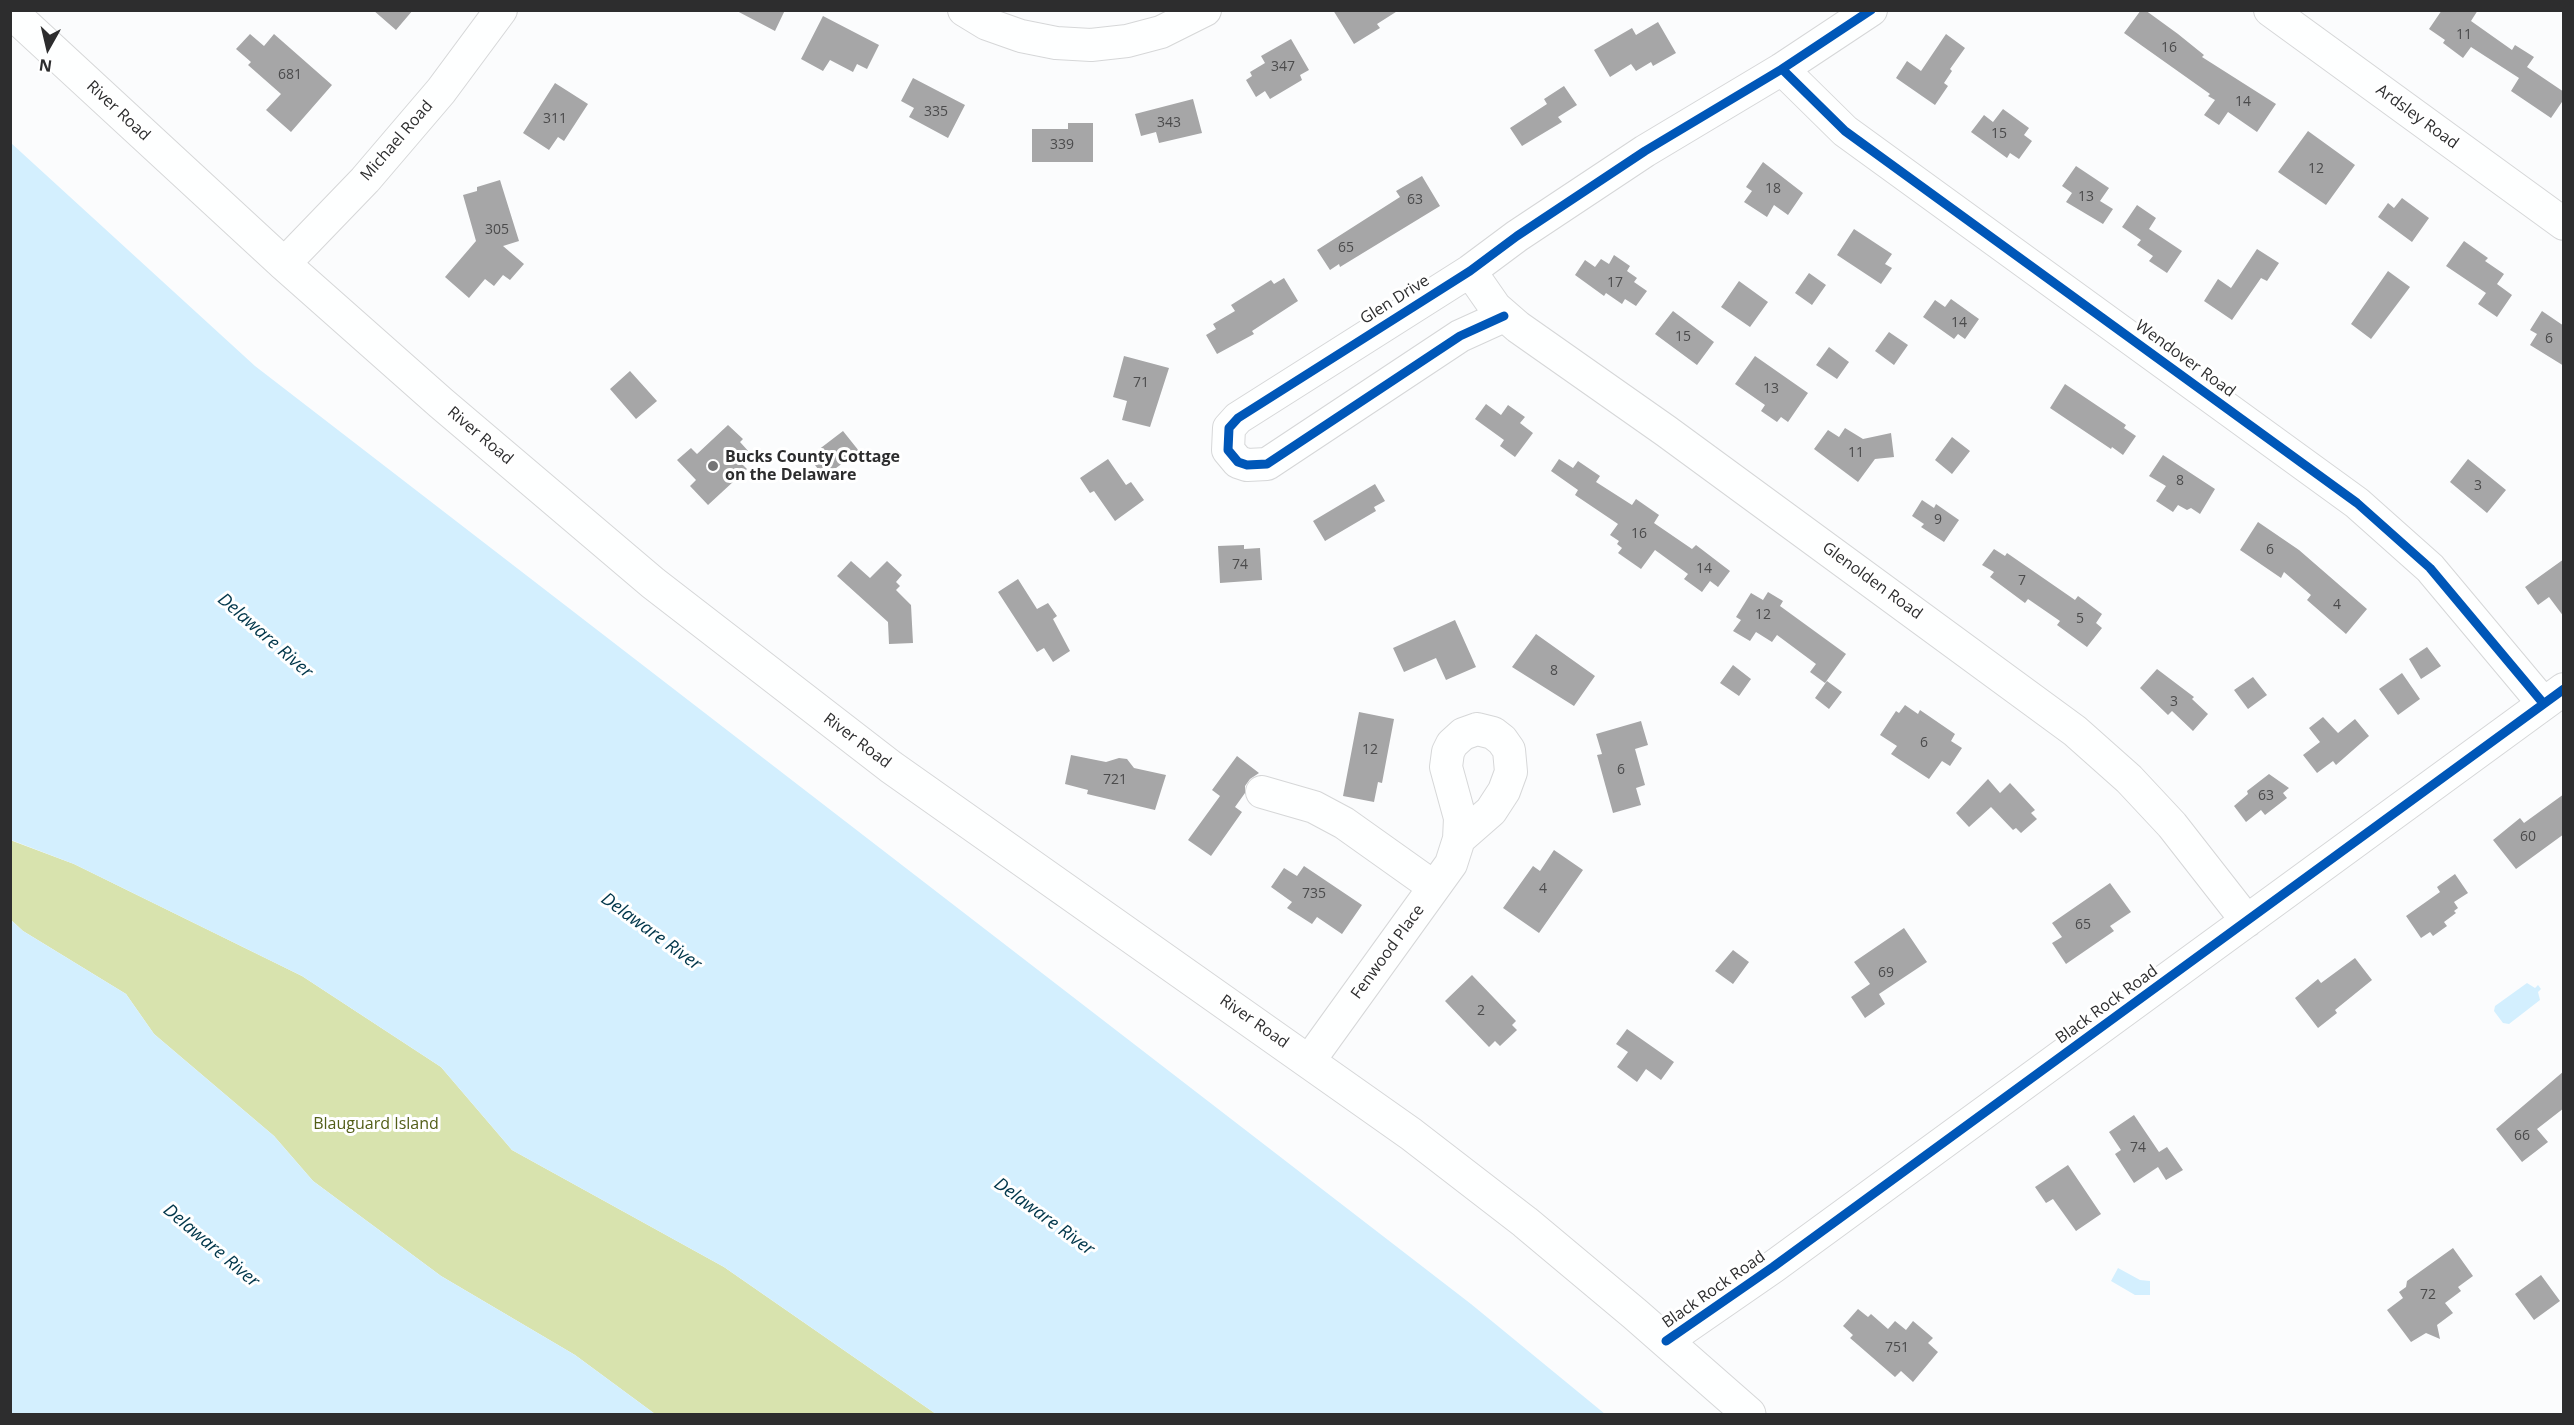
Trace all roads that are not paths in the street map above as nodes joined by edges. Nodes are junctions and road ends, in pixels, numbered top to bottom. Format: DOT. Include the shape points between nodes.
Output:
graph roads {
  1 [pos="501,10"];
  2 [pos="964,10"];
  3 [pos="1205,10"];
  4 [pos="1870,10"];
  5 [pos="2270,10"];
  6 [pos="10,11"];
  7 [pos="1782,69"];
  8 [pos="2564,224"];
  9 [pos="284,264"];
  10 [pos="1470,271"];
  11 [pos="1504,316"];
  12 [pos="2553,696"];
  13 [pos="1262,792"];
  14 [pos="1459,839"];
  15 [pos="1434,887"];
  16 [pos="2247,921"];
  17 [pos="1309,1061"];
  18 [pos="1666,1341"];
  19 [pos="1749,1414"];
  1 -- 9 [label="street, Michael Road" via="441,91"];
  2 -- 3 [label="street" via="987,24 1021,36 1091,45 1161,32"];
  4 -- 7 [label="street, Glen Drive"];
  5 -- 8 [label="street, Ardsley Road"];
  6 -- 9 [label="main road, River Road"];
  7 -- 10 [label="street, Glen Drive" via="1645,151"];
  7 -- 12 [label="street, Wendover Road" via="1845,131 2395,534"];
  9 -- 17 [label="main road, River Road" via="441,403 739,652 891,767"];
  10 -- 11 [label="street, Glenolden Road"];
  10 -- 11 [label="street, Glen Drive" via="1238,418 1226,439 1232,457 1256,465 1279,458 1460,336"];
  11 -- 16 [label="street, Glenolden Road" via="2075,731 2129,779 2172,825"];
  12 -- 16 [label="street, Black Rock Road"];
  13 -- 15 [label="street" via="1314,807 1344,823"];
  14 -- 15 [label="street, Fenwood Place" via="1450,864"];
  15 -- 17 [label="street, Fenwood Place"];
  16 -- 18 [label="street, Black Rock Road" via="1773,1268"];
  17 -- 18 [label="main road, River Road" via="1525,1222"];
  18 -- 19 [label="main road, River Road"];
}
